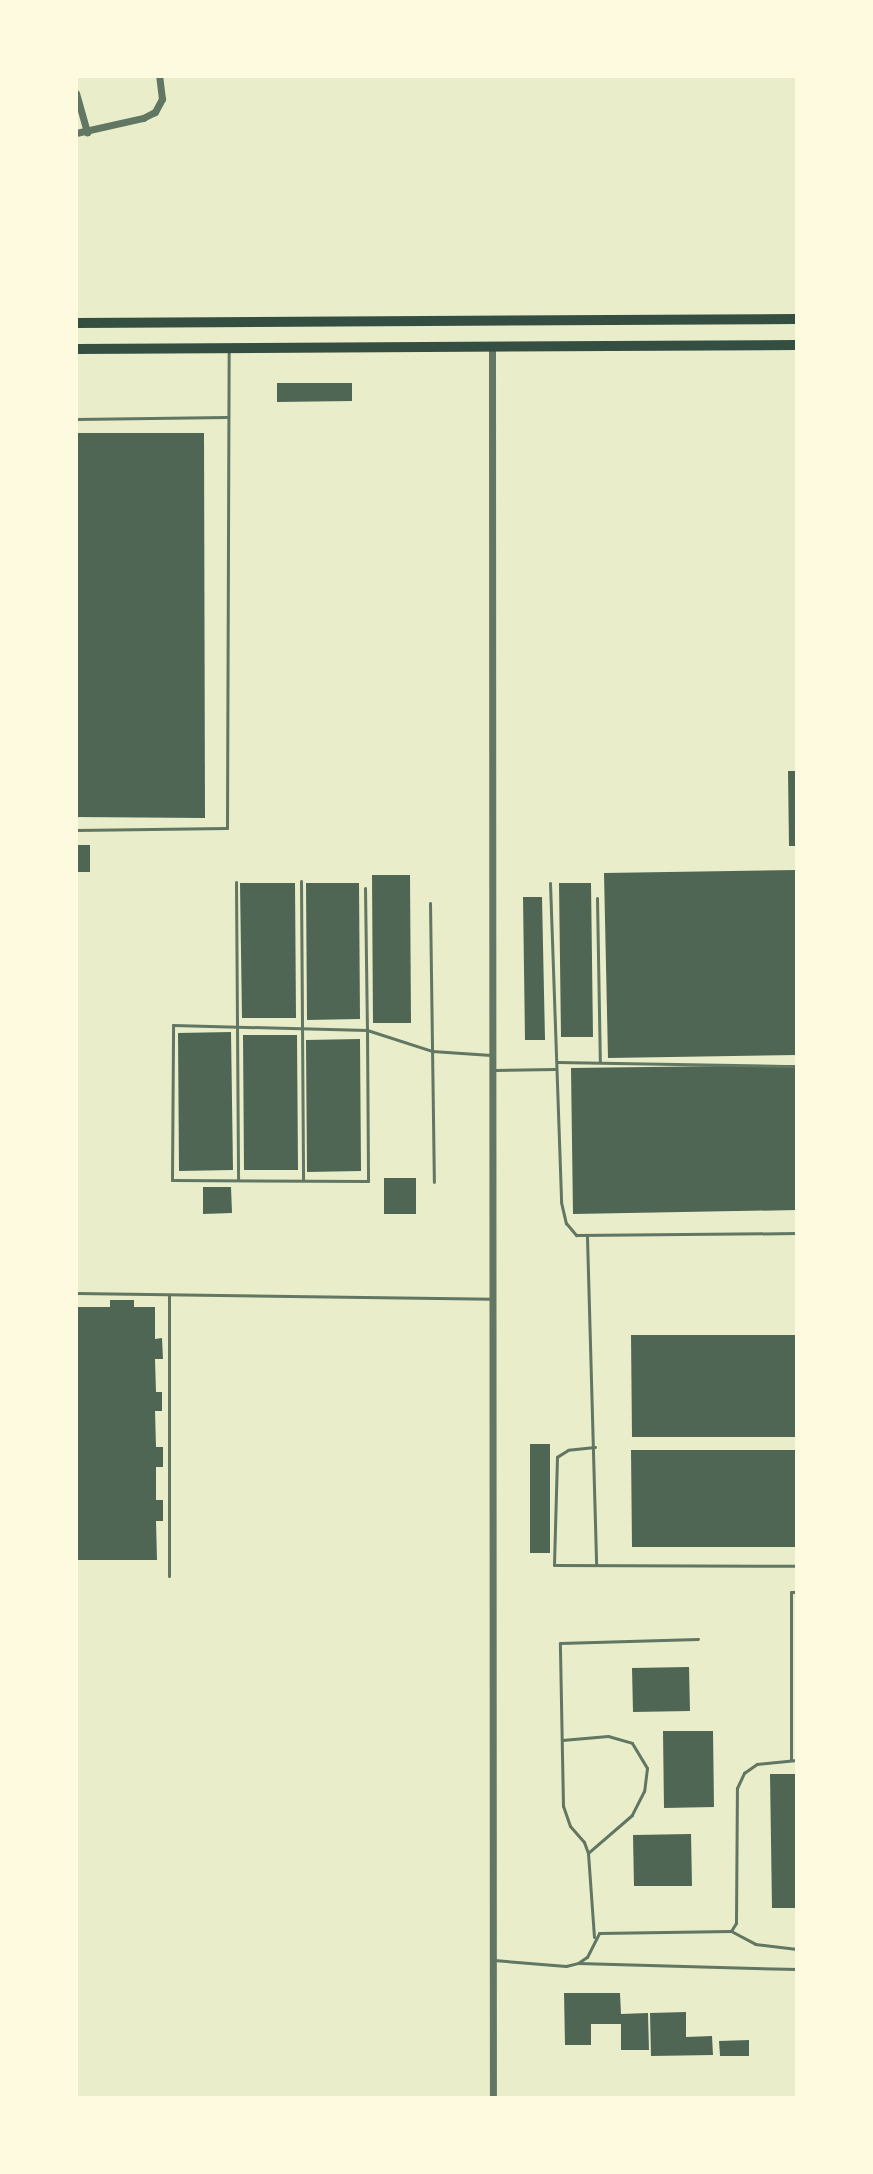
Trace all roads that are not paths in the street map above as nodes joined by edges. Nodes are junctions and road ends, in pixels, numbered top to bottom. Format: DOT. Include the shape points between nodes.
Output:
graph roads {
  1 [pos="159,76"];
  2 [pos="76,93"];
  3 [pos="87,132"];
  4 [pos="76,133"];
  5 [pos="797,319"];
  6 [pos="76,323"];
  7 [pos="797,345"];
  8 [pos="492,348"];
  9 [pos="76,349"];
  10 [pos="229,349"];
  11 [pos="227,417"];
  12 [pos="76,419"];
  13 [pos="76,830"];
  14 [pos="301,881"];
  15 [pos="236,882"];
  16 [pos="550,883"];
  17 [pos="365,888"];
  18 [pos="597,898"];
  19 [pos="430,903"];
  20 [pos="237,1026"];
  21 [pos="302,1027"];
  22 [pos="367,1030"];
  23 [pos="432,1051"];
  24 [pos="491,1055"];
  25 [pos="557,1062"];
  26 [pos="600,1062"];
  27 [pos="797,1066"];
  28 [pos="557,1069"];
  29 [pos="491,1070"];
  30 [pos="238,1180"];
  31 [pos="303,1180"];
  32 [pos="434,1182"];
  33 [pos="797,1233"];
  34 [pos="587,1235"];
  35 [pos="76,1293"];
  36 [pos="169,1295"];
  37 [pos="492,1299"];
  38 [pos="595,1447"];
  39 [pos="596,1565"];
  40 [pos="797,1566"];
  41 [pos="169,1576"];
  42 [pos="797,1592"];
  43 [pos="698,1639"];
  44 [pos="562,1740"];
  45 [pos="794,1760"];
  46 [pos="588,1853"];
  47 [pos="731,1931"];
  48 [pos="595,1940"];
  49 [pos="797,1949"];
  50 [pos="493,1960"];
  51 [pos="578,1963"];
  52 [pos="797,1969"];
  53 [pos="493,2098"];
  1 -- 3 [label="street" via="162,99 155,112"];
  2 -- 3 [label="street"];
  3 -- 4 [label="street"];
  5 -- 6 [label="main road"];
  7 -- 8 [label="main road"];
  8 -- 10 [label="main road"];
  8 -- 24 [label="street"];
  9 -- 10 [label="main road"];
  10 -- 11 [label="lane"];
  11 -- 12 [label="lane"];
  11 -- 13 [label="lane" via="227,828"];
  14 -- 21 [label="lane"];
  15 -- 20 [label="lane"];
  16 -- 25 [label="lane"];
  17 -- 22 [label="lane"];
  18 -- 26 [label="lane"];
  19 -- 23 [label="lane"];
  20 -- 21 [label="lane"];
  20 -- 30 [label="lane"];
  20 -- 30 [label="lane" via="173,1025 172,1180"];
  21 -- 22 [label="lane"];
  21 -- 31 [label="lane"];
  22 -- 23 [label="lane"];
  22 -- 31 [label="lane" via="368,1181"];
  23 -- 24 [label="lane"];
  23 -- 32 [label="lane"];
  24 -- 29 [label="street"];
  25 -- 26 [label="lane"];
  25 -- 28 [label="lane"];
  26 -- 27 [label="lane"];
  28 -- 29 [label="lane"];
  28 -- 34 [label="lane" via="561,1202 566,1223 576,1235"];
  29 -- 37 [label="street"];
  30 -- 31 [label="lane"];
  33 -- 34 [label="lane"];
  34 -- 38 [label="lane"];
  35 -- 36 [label="lane"];
  36 -- 37 [label="lane"];
  36 -- 41 [label="lane"];
  37 -- 50 [label="street"];
  38 -- 39 [label="lane"];
  38 -- 39 [label="lane" via="557,1457 554,1565"];
  39 -- 40 [label="lane"];
  42 -- 45 [label="lane" via="791,1592"];
  43 -- 44 [label="lane" via="560,1643"];
  44 -- 46 [label="lane" via="563,1806"];
  44 -- 46 [label="lane" via="608,1736 632,1743 647,1768 644,1791 632,1815"];
  45 -- 47 [label="lane" via="757,1764 744,1773 737,1788 736,1923"];
  46 -- 48 [label="lane"];
  47 -- 48 [label="lane" via="610,1932 599,1933"];
  47 -- 49 [label="lane" via="755,1944"];
  48 -- 51 [label="lane"];
  50 -- 51 [label="lane"];
  50 -- 53 [label="street"];
  51 -- 52 [label="lane"];
}
